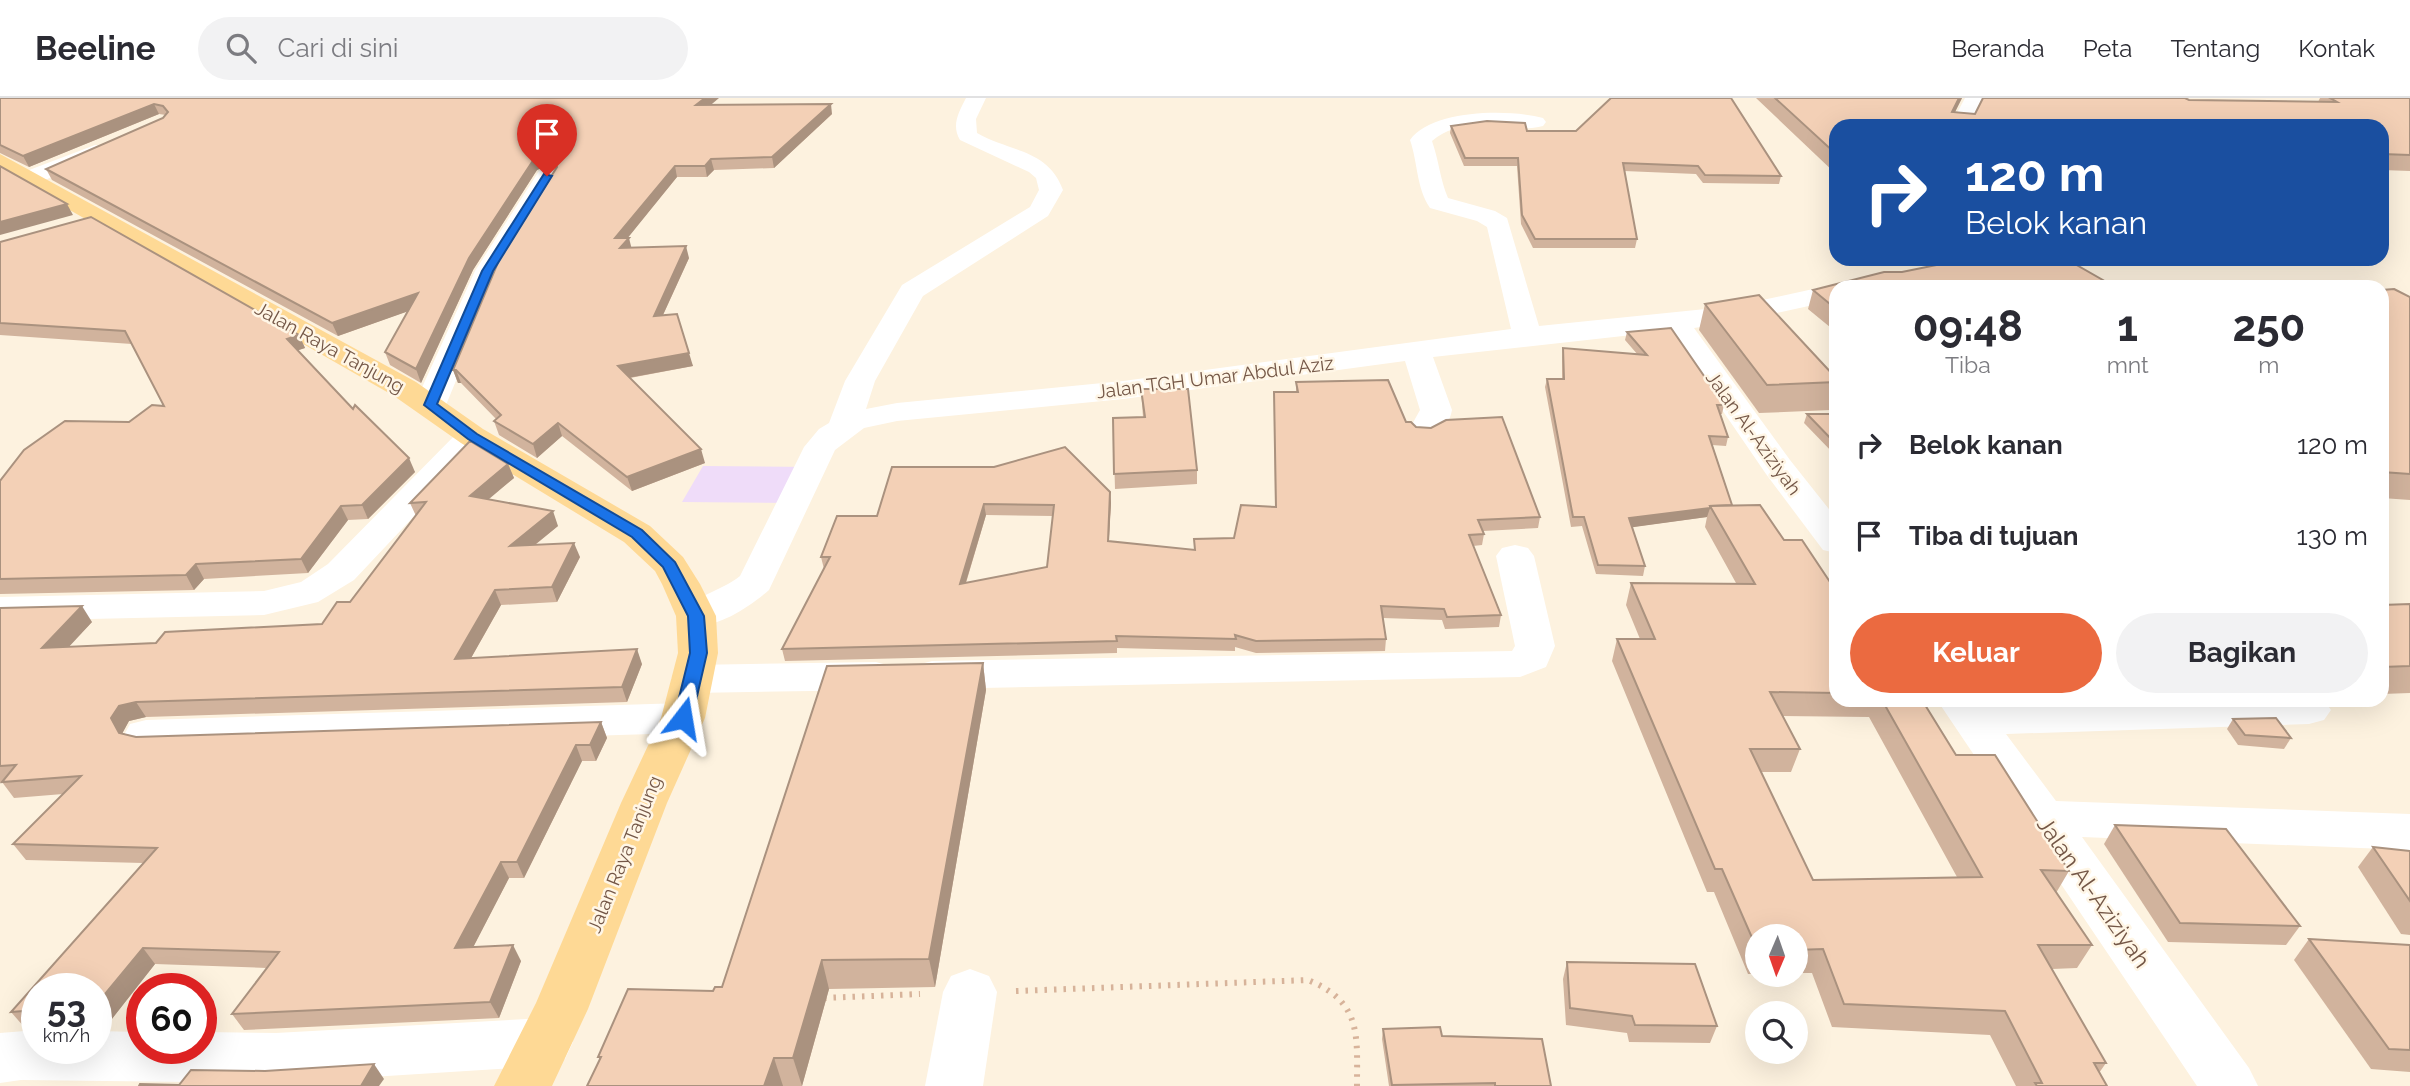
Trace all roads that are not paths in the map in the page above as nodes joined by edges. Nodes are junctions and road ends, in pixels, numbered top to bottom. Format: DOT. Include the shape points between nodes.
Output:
graph roads {
  1 [pos="976,98"];
  2 [pos="1975,98"];
  3 [pos="1964,119"];
  4 [pos="1536,122"];
  5 [pos="113,143"];
  6 [pos="0,161"];
  7 [pos="547,176"];
  8 [pos="32,177"];
  9 [pos="100,218"];
  10 [pos="62,228"];
  11 [pos="1829,294"];
  12 [pos="1675,321"];
  13 [pos="1527,335"];
  14 [pos="1416,351"];
  15 [pos="430,405"];
  16 [pos="844,426"];
  17 [pos="1426,428"];
  18 [pos="472,436"];
  19 [pos="1829,533"];
  20 [pos="1515,556"];
  21 [pos="0,609"];
  22 [pos="696,616"];
  23 [pos="688,699"];
  24 [pos="1965,710"];
  25 [pos="2309,710"];
  26 [pos="146,735"];
  27 [pos="2043,818"];
  28 [pos="2410,832"];
  29 [pos="970,992"];
  30 [pos="0,1058"];
  31 [pos="534,1064"];
  32 [pos="954,1086"];
  33 [pos="2229,1086"];
  1 -- 16 [label="street" via="966,119 967,136 1046,175 1051,190 1040,211 912,291 860,381"];
  2 -- 3 [label="street"];
  4 -- 13 [label="street" via="1484,120 1432,130 1421,140 1438,203 1498,223"];
  5 -- 8 [label="street"];
  6 -- 8 [label="main road, Jalan Raya Tanjung"];
  7 -- 15 [label="street" via="488,271"];
  8 -- 9 [label="main road, Jalan Raya Tanjung"];
  9 -- 10 [label="street"];
  9 -- 15 [label="main road, Jalan Raya Tanjung"];
  11 -- 12 [label="street, Jalan TGH Umar Abdul Aziz" via="1735,314"];
  12 -- 13 [label="street, Jalan TGH Umar Abdul Aziz"];
  12 -- 19 [label="street, Jalan Al-Aziziyah"];
  13 -- 14 [label="street, Jalan TGH Umar Abdul Aziz"];
  14 -- 16 [label="street, Jalan TGH Umar Abdul Aziz" via="1123,390 886,413"];
  14 -- 17 [label="street" via="1436,410"];
  15 -- 18 [label="main road, Jalan Raya Tanjung"];
  16 -- 22 [label="street, Jalan TGH Umar Abdul Aziz" via="820,447 756,582 739,596"];
  18 -- 21 [label="street" via="336,577 299,597 264,603"];
  18 -- 22 [label="main road, Jalan Raya Tanjung" via="655,548 670,565"];
  20 -- 23 [label="street" via="1535,646 1531,658 1520,664"];
  22 -- 23 [label="main road, Jalan Raya Tanjung" via="698,653"];
  23 -- 26 [label="street"];
  23 -- 31 [label="main road, Jalan Raya Tanjung"];
  24 -- 25 [label="street"];
  24 -- 27 [label="street, Jalan Al-Aziziyah"];
  27 -- 28 [label="street"];
  27 -- 33 [label="street, Jalan Al-Aziziyah"];
  29 -- 32 [label="street"];
  30 -- 31 [label="street"];
}
